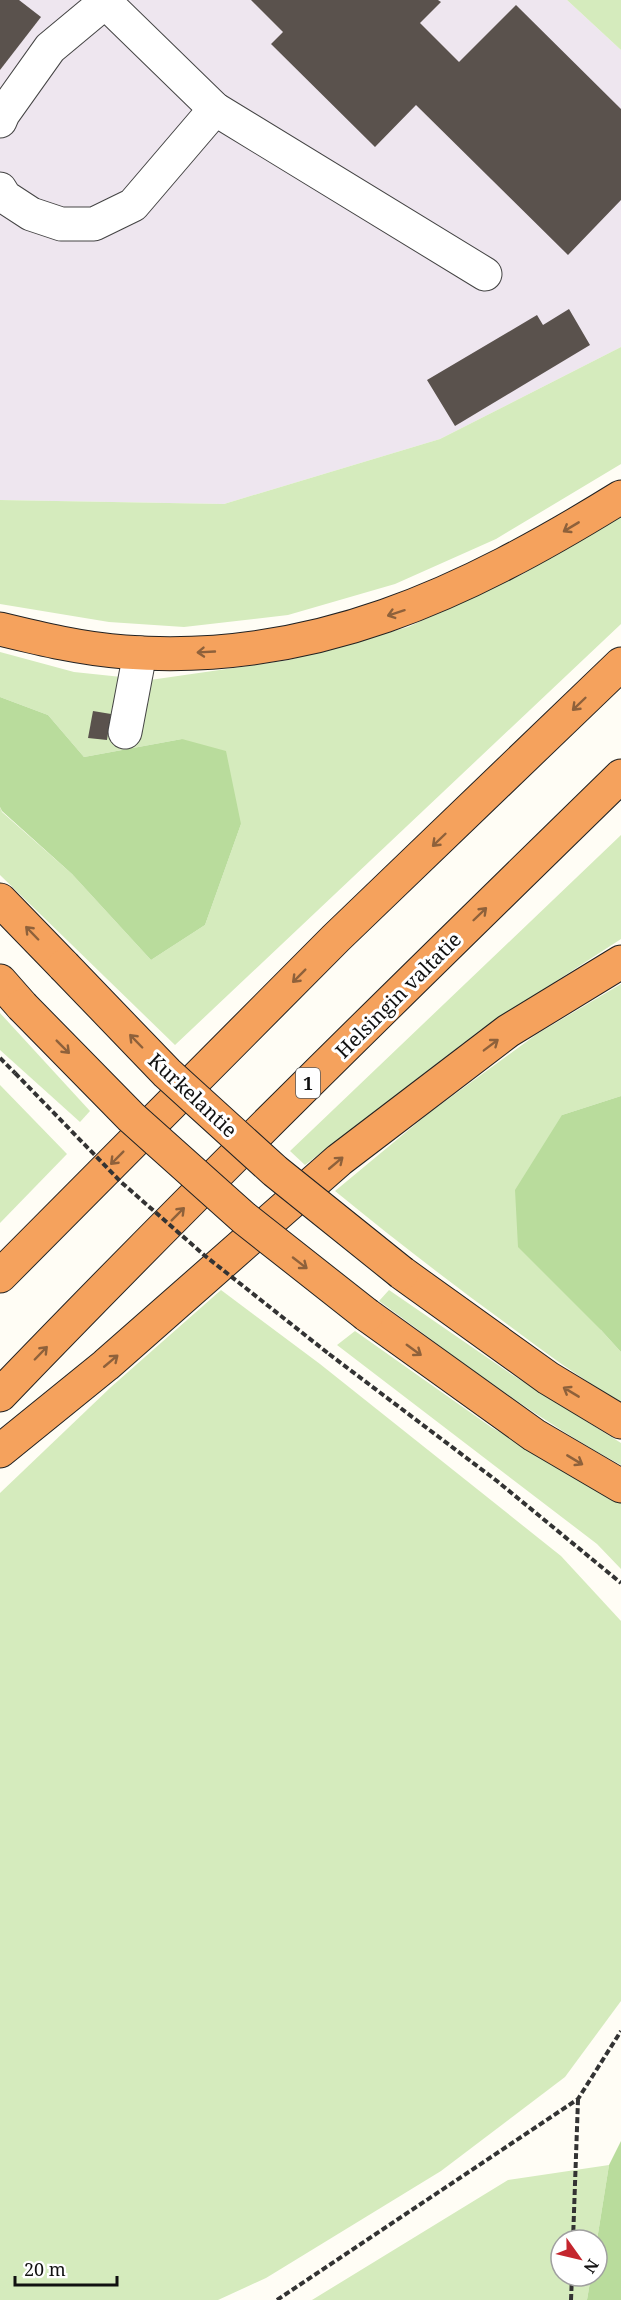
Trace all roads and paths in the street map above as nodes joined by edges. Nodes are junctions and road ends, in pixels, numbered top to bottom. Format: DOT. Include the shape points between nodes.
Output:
graph roads {
  1 [pos="104,1"];
  2 [pos="215,109"];
  3 [pos="0,121"];
  4 [pos="0,189"];
  5 [pos="485,274"];
  6 [pos="621,497"];
  7 [pos="0,629"];
  8 [pos="140,653"];
  9 [pos="621,663"];
  10 [pos="125,732"];
  11 [pos="621,776"];
  12 [pos="0,900"];
  13 [pos="621,962"];
  14 [pos="0,981"];
  15 [pos="0,1058"];
  16 [pos="0,1276"];
  17 [pos="0,1395"];
  18 [pos="621,1422"];
  19 [pos="0,1451"];
  20 [pos="621,1486"];
  21 [pos="621,1582"];
  22 [pos="621,2031"];
  23 [pos="578,2099"];
  24 [pos="573,2228"];
  25 [pos="277,2300"];
  1 -- 2 [label="lane"];
  1 -- 3 [label="lane" via="50,48"];
  2 -- 4 [label="lane" via="133,205 94,224 61,224 31,214 5,197"];
  2 -- 5 [label="lane"];
  6 -- 8 [label="highway, one-way" via="479,578 349,628 266,646"];
  7 -- 8 [label="highway" via="80,647"];
  8 -- 10 [label="lane"];
  9 -- 16 [label="highway, one-way" via="336,938"];
  17 -- 11 [label="highway, Helsingin valtatie / 1, one-way" via="400,992"];
  18 -- 12 [label="highway, Kurkelantie, one-way, bridge" via="548,1378 402,1273 275,1171 184,1088"];
  19 -- 13 [label="highway, one-way" via="106,1365 339,1160 508,1031"];
  14 -- 20 [label="highway, one-way, bridge" via="132,1117 244,1218 367,1315 534,1435"];
  15 -- 21 [label="path, bridge" via="121,1182 204,1255"];
  22 -- 23 [label="path"];
  23 -- 24 [label="path"];
  23 -- 25 [label="path"];
}
